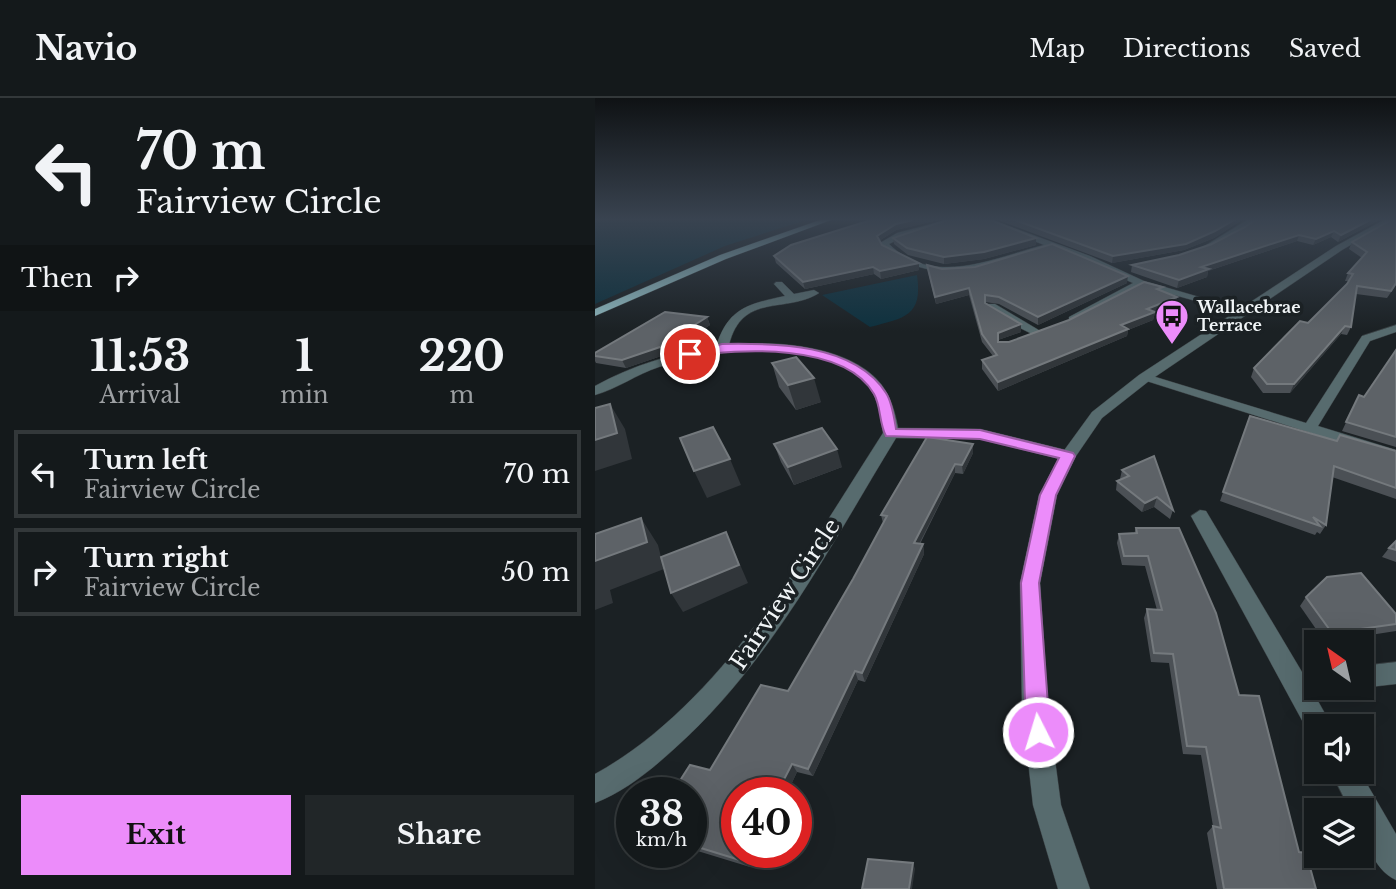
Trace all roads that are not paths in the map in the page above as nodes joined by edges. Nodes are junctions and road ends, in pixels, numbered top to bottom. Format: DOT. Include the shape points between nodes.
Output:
graph roads {
  1 [pos="723,257"];
  2 [pos="906,257"];
  3 [pos="1010,257"];
  4 [pos="1080,257"];
  5 [pos="1326,257"];
  6 [pos="1132,267"];
  7 [pos="1110,270"];
  8 [pos="1141,283"];
  9 [pos="779,284"];
  10 [pos="814,293"];
  11 [pos="792,298"];
  12 [pos="991,306"];
  13 [pos="595,313"];
  14 [pos="1246,313"];
  15 [pos="1063,323"];
  16 [pos="1396,328"];
  17 [pos="1035,333"];
  18 [pos="722,348"];
  19 [pos="1144,378"];
  20 [pos="595,391"];
  21 [pos="1309,429"];
  22 [pos="891,433"];
  23 [pos="1396,455"];
  24 [pos="1068,456"];
  25 [pos="1200,516"];
  26 [pos="1396,673"];
  27 [pos="1374,676"];
  28 [pos="1304,680"];
  29 [pos="1353,784"];
  30 [pos="595,789"];
  31 [pos="1388,833"];
  32 [pos="1396,864"];
  33 [pos="1074,889"];
  1 -- 13 [label="main road"];
  2 -- 3 [label="street" via="942,271"];
  4 -- 7 [label="street"];
  5 -- 14 [label="street"];
  6 -- 7 [label="street"];
  7 -- 8 [label="street"];
  8 -- 14 [label="street"];
  8 -- 15 [label="street"];
  9 -- 11 [label="street"];
  10 -- 11 [label="street"];
  11 -- 18 [label="street" via="739,315 731,322"];
  12 -- 17 [label="street"];
  14 -- 19 [label="street"];
  16 -- 21 [label="street" via="1366,339"];
  18 -- 20 [label="street" via="646,368"];
  18 -- 22 [label="street" via="799,350 839,361 870,380 882,396"];
  19 -- 21 [label="street"];
  19 -- 24 [label="street" via="1097,415"];
  21 -- 23 [label="street"];
  22 -- 24 [label="street" via="980,434"];
  22 -- 30 [label="street, Fairview Circle" via="739,666 671,736"];
  24 -- 33 [label="street" via="1048,495 1030,583 1035,707 1047,805"];
  25 -- 28 [label="street"];
  26 -- 27 [label="street"];
  29 -- 31 [label="street"];
  31 -- 32 [label="street"];
}
